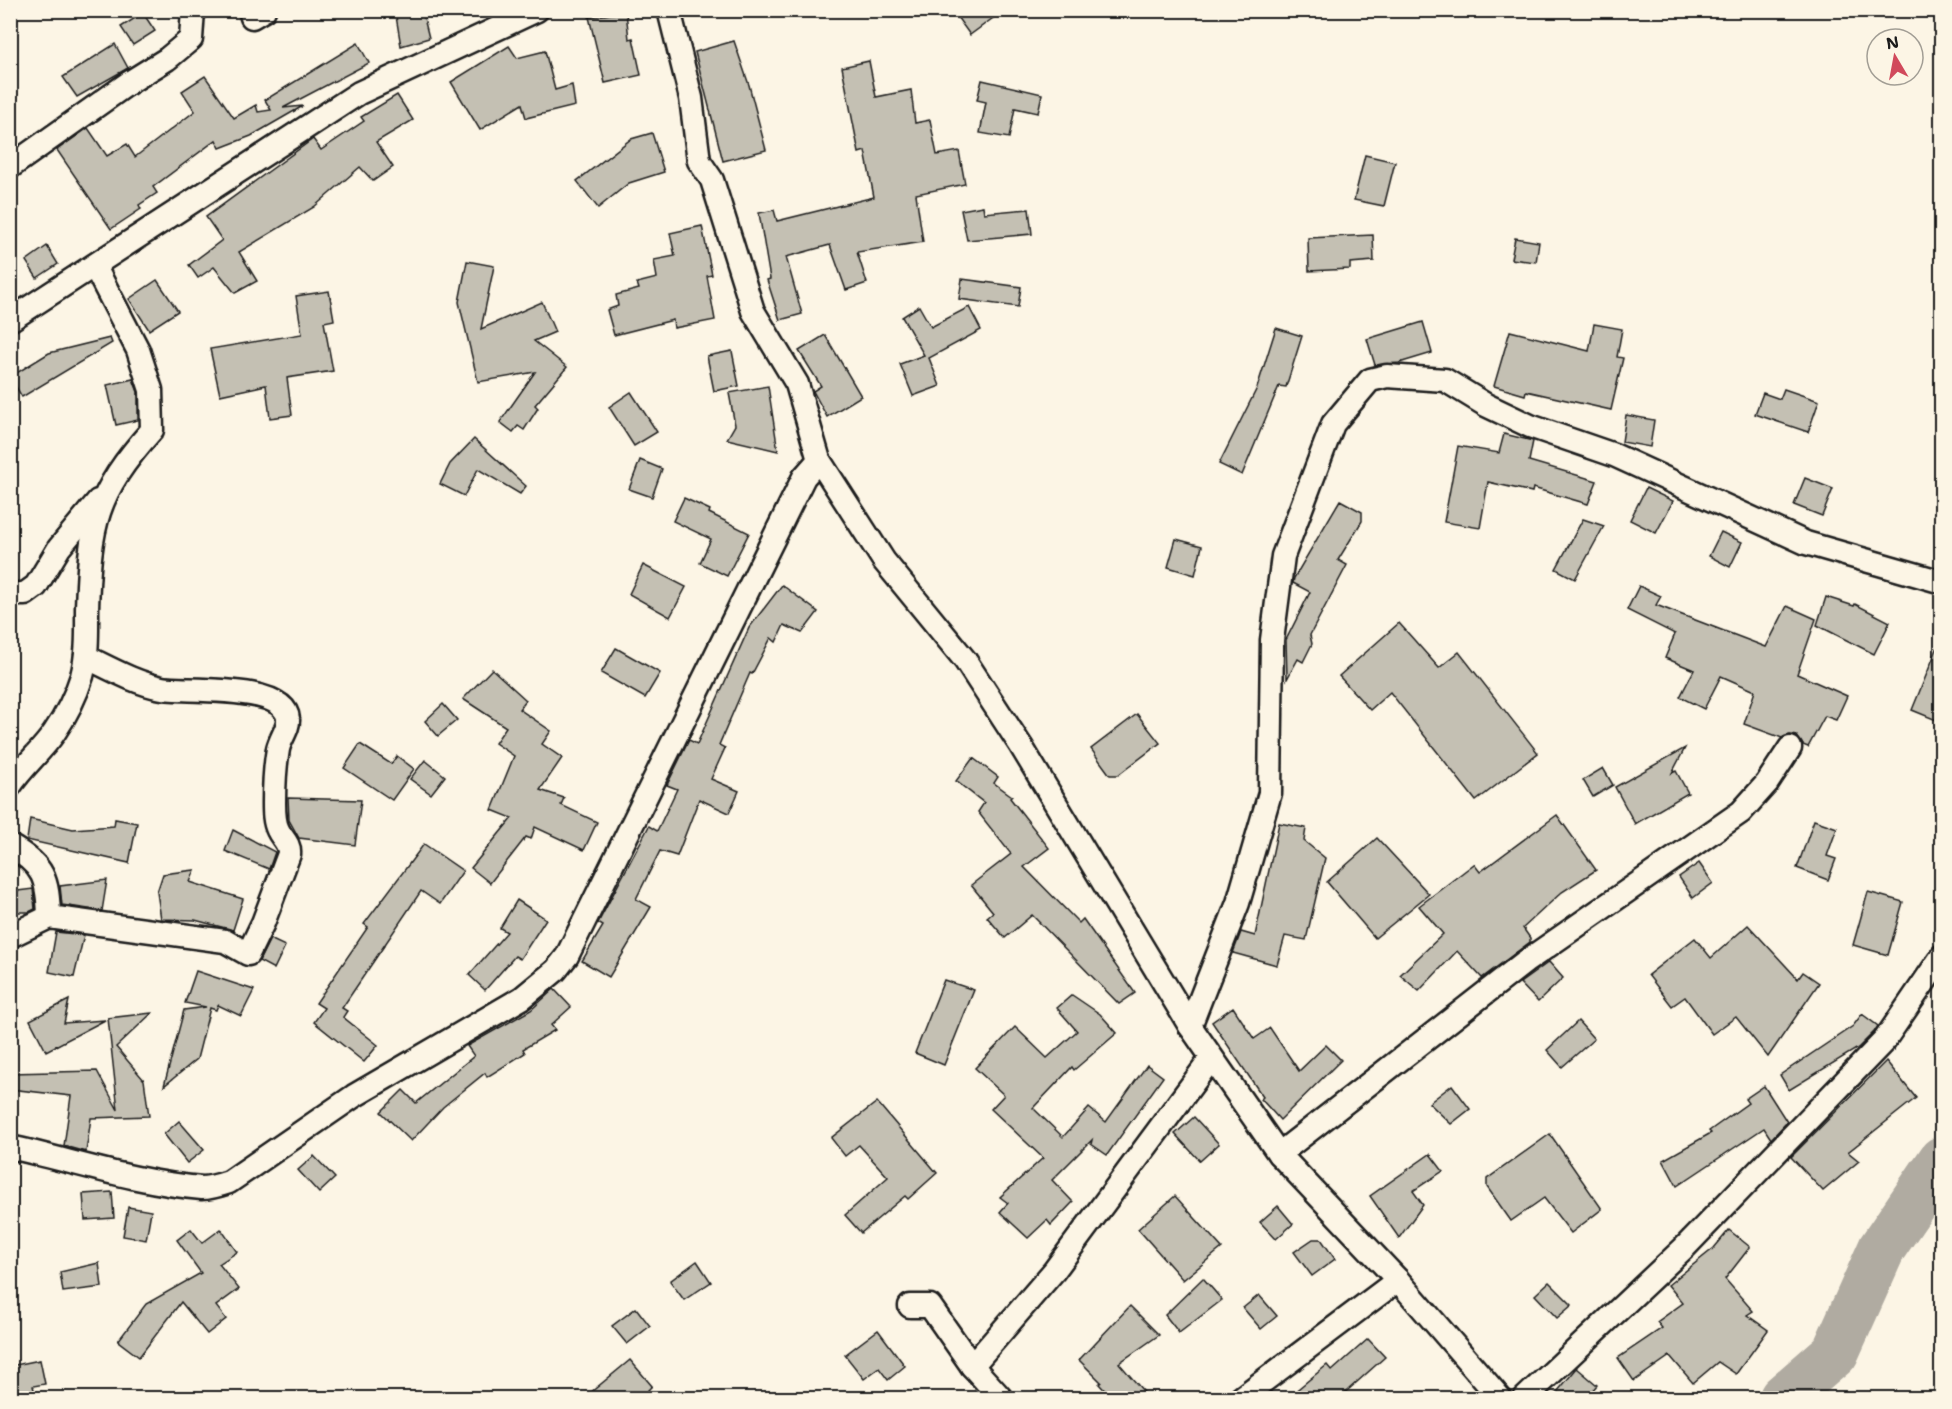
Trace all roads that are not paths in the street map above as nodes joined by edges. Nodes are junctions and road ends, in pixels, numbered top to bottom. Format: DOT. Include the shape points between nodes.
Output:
graph roads {
  1 [pos="193,10"];
  2 [pos="250,10"];
  3 [pos="264,10"];
  4 [pos="537,10"];
  5 [pos="669,10"];
  6 [pos="10,167"];
  7 [pos="95,267"];
  8 [pos="10,320"];
  9 [pos="819,460"];
  10 [pos="105,493"];
  11 [pos="1941,582"];
  12 [pos="10,594"];
  13 [pos="86,657"];
  14 [pos="1790,748"];
  15 [pos="10,786"];
  16 [pos="10,846"];
  17 [pos="49,917"];
  18 [pos="10,936"];
  19 [pos="1941,956"];
  20 [pos="1190,1026"];
  21 [pos="1211,1059"];
  22 [pos="10,1147"];
  23 [pos="1279,1154"];
  24 [pos="1398,1280"];
  25 [pos="910,1306"];
  26 [pos="972,1366"];
  27 [pos="1001,1398"];
  28 [pos="1241,1398"];
  29 [pos="1500,1398"];
  30 [pos="1525,1398"];
  1 -- 6 [label="street" via="191,39"];
  2 -- 3 [label="street" via="252,17"];
  4 -- 7 [label="street" via="359,93"];
  5 -- 9 [label="street" via="691,98 699,161 712,180 753,311 797,384"];
  7 -- 8 [label="street"];
  7 -- 10 [label="street" via="138,350 151,390 153,430 125,461"];
  9 -- 20 [label="street" via="884,561 971,669"];
  9 -- 22 [label="street" via="804,477 567,956 556,970 522,998 354,1096 229,1182 204,1188"];
  10 -- 12 [label="street" via="59,548 36,586 25,594"];
  10 -- 13 [label="street" via="88,559"];
  11 -- 20 [label="street" via="1806,543 1614,455 1530,426 1445,380 1387,376 1370,380 1334,424 1283,556 1272,640 1270,793 1238,903"];
  13 -- 15 [label="street" via="75,692 55,733"];
  13 -- 17 [label="street" via="162,688 258,695 286,712 288,720 279,748 274,803 275,823 290,848 248,954 225,941"];
  14 -- 23 [label="street" via="1767,783 1741,812 1525,962"];
  16 -- 17 [label="street" via="30,857 45,876"];
  17 -- 18 [label="street"];
  19 -- 30 [label="street" via="1884,1041 1684,1248"];
  20 -- 21 [label="street"];
  21 -- 23 [label="street"];
  21 -- 26 [label="street" via="1054,1271"];
  23 -- 24 [label="street"];
  24 -- 28 [label="street"];
  24 -- 29 [label="street"];
  25 -- 26 [label="street" via="930,1306"];
  26 -- 27 [label="street"];
}
